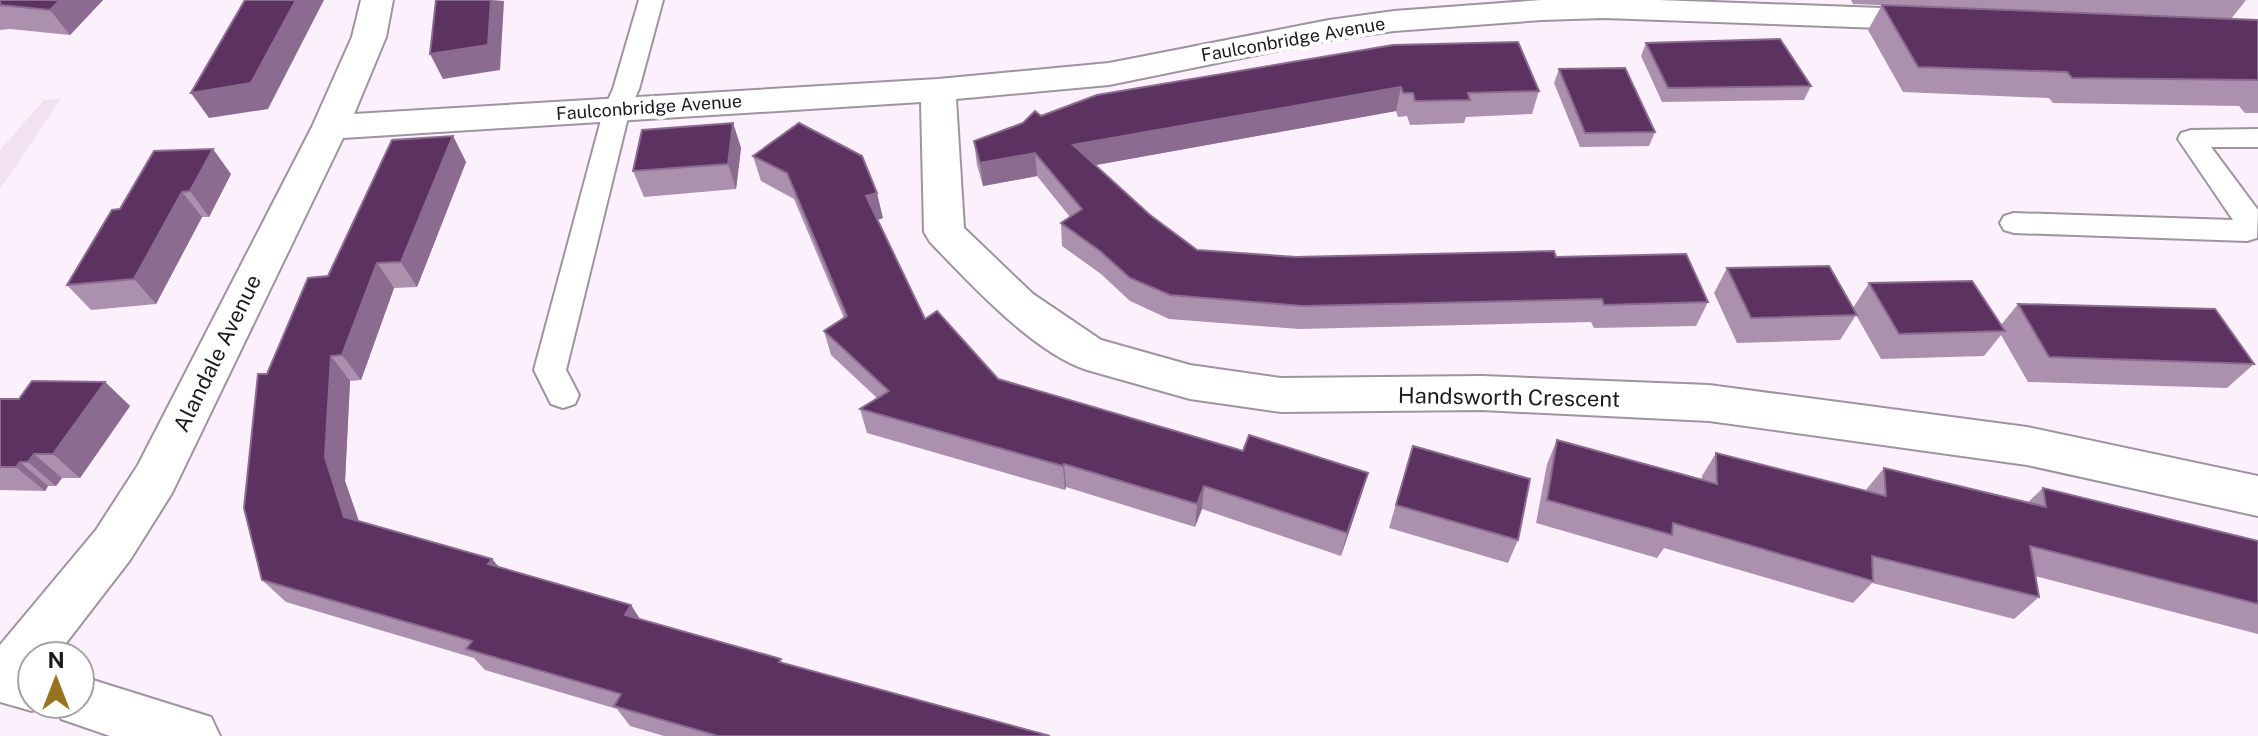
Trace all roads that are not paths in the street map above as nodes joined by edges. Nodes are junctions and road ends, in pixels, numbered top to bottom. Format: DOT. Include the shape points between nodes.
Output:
graph roads {
  1 [pos="377,0"];
  2 [pos="651,0"];
  3 [pos="1612,4"];
  4 [pos="1487,7"];
  5 [pos="1969,21"];
  6 [pos="938,90"];
  7 [pos="617,109"];
  8 [pos="330,127"];
  9 [pos="2258,138"];
  10 [pos="2014,223"];
  11 [pos="563,395"];
  12 [pos="2258,496"];
  13 [pos="13,680"];
  14 [pos="96,706"];
  15 [pos="183,735"];
  1 -- 8 [label="street, Alandale Avenue" via="369,37"];
  2 -- 7 [label="lane"];
  3 -- 4 [label="street, Faulconbridge Avenue"];
  3 -- 5 [label="street, Faulconbridge Avenue"];
  4 -- 6 [label="street, Faulconbridge Avenue" via="1329,30 1109,74"];
  6 -- 7 [label="street, Faulconbridge Avenue"];
  6 -- 12 [label="street, Handsworth Crescent" via="944,232 1018,305 1087,353 1190,382 1281,395 1482,393 1709,403 2027,446"];
  7 -- 8 [label="street, Faulconbridge Avenue"];
  7 -- 11 [label="lane" via="550,370"];
  8 -- 13 [label="street, Alandale Avenue" via="155,479"];
  9 -- 10 [label="lane" via="2191,139 2247,216 2247,231"];
  14 -- 15 [label="street"];
}
